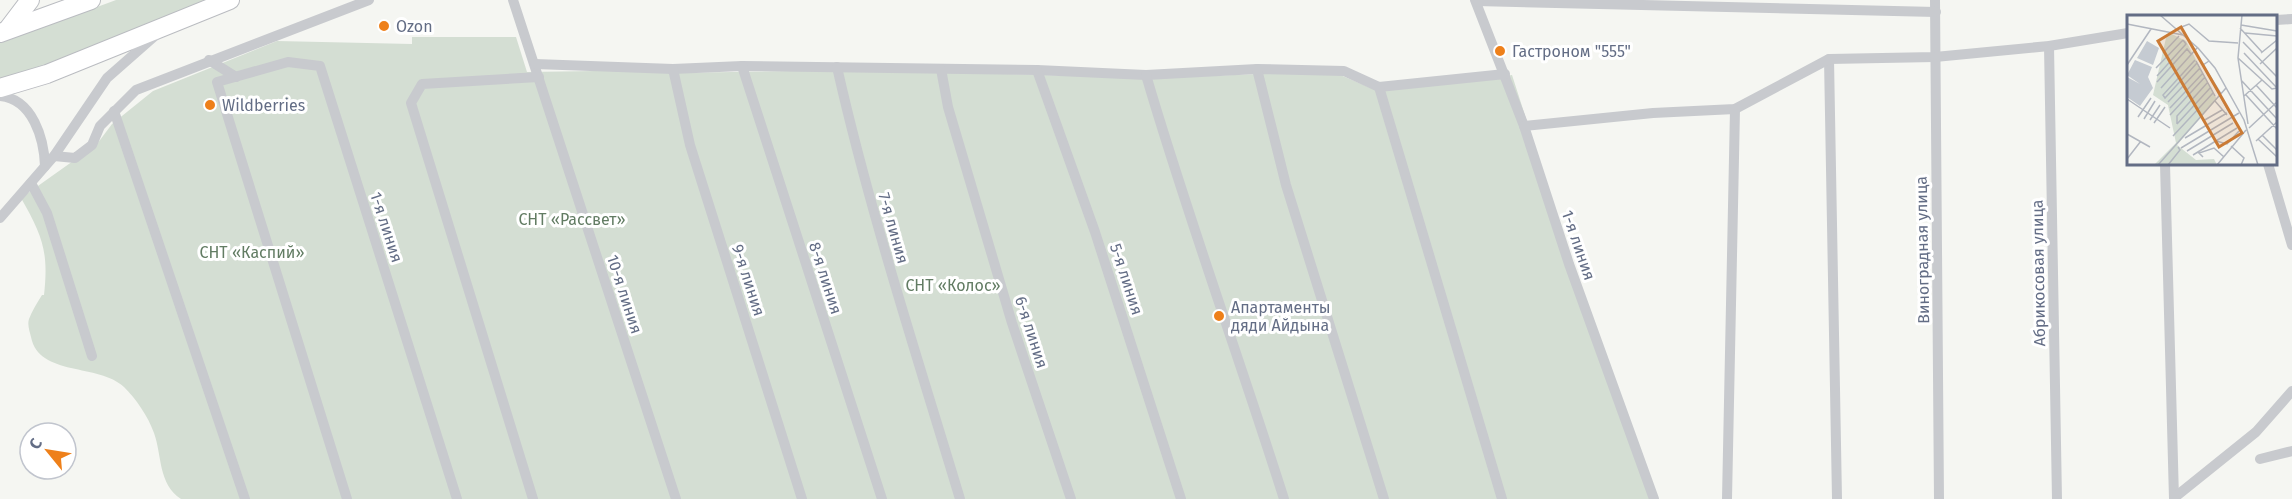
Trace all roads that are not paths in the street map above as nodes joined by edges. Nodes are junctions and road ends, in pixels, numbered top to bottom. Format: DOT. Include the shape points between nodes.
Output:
graph roads {
  1 [pos="30,0"];
  2 [pos="91,0"];
  3 [pos="369,0"];
  4 [pos="513,0"];
  5 [pos="1476,1"];
  6 [pos="223,2"];
  7 [pos="1936,6"];
  8 [pos="2292,19"];
  9 [pos="2277,20"];
  10 [pos="167,25"];
  11 [pos="4,31"];
  12 [pos="2127,33"];
  13 [pos="2049,46"];
  14 [pos="1935,57"];
  15 [pos="1829,59"];
  16 [pos="209,60"];
  17 [pos="535,64"];
  18 [pos="742,66"];
  19 [pos="837,67"];
  20 [pos="673,69"];
  21 [pos="941,69"];
  22 [pos="1257,69"];
  23 [pos="1037,70"];
  24 [pos="1505,74"];
  25 [pos="1146,75"];
  26 [pos="236,77"];
  27 [pos="539,77"];
  28 [pos="1379,87"];
  29 [pos="0,88"];
  30 [pos="0,96"];
  31 [pos="1735,109"];
  32 [pos="114,111"];
  33 [pos="1524,126"];
  34 [pos="54,156"];
  35 [pos="2165,165"];
  36 [pos="2268,165"];
  37 [pos="45,166"];
  38 [pos="31,183"];
  39 [pos="0,218"];
  40 [pos="2292,245"];
  41 [pos="92,357"];
  42 [pos="2292,391"];
  43 [pos="2292,451"];
  44 [pos="2260,459"];
  45 [pos="245,499"];
  46 [pos="347,499"];
  47 [pos="457,499"];
  48 [pos="533,499"];
  49 [pos="676,499"];
  50 [pos="802,499"];
  51 [pos="882,499"];
  52 [pos="960,499"];
  53 [pos="1071,499"];
  54 [pos="1181,499"];
  55 [pos="1284,499"];
  56 [pos="1384,499"];
  57 [pos="1502,499"];
  58 [pos="1654,499"];
  59 [pos="1727,499"];
  60 [pos="1837,499"];
  61 [pos="1939,499"];
  62 [pos="2057,499"];
  63 [pos="2174,499"];
  1 -- 11 [label="main road"];
  2 -- 11 [label="main road"];
  3 -- 16 [label="street"];
  4 -- 17 [label="street, 10-я линия"];
  5 -- 7 [label="street"];
  5 -- 24 [label="street, 1-я линия"];
  6 -- 10 [label="main road"];
  7 -- 14 [label="street, Виноградная улица"];
  8 -- 9 [label="street"];
  10 -- 29 [label="main road" via="47,74"];
  10 -- 34 [label="street" via="107,78"];
  12 -- 13 [label="street"];
  13 -- 14 [label="street"];
  13 -- 62 [label="street, Абрикосовая улица"];
  14 -- 15 [label="street"];
  14 -- 61 [label="street, Виноградная улица"];
  15 -- 31 [label="street"];
  15 -- 60 [label="street"];
  16 -- 26 [label="street"];
  16 -- 32 [label="street" via="136,90"];
  17 -- 20 [label="street"];
  17 -- 27 [label="street, 10-я линия"];
  18 -- 19 [label="street"];
  18 -- 20 [label="street"];
  18 -- 51 [label="street, 8-я линия"];
  19 -- 21 [label="street"];
  19 -- 52 [label="street, 7-я линия" via="888,263"];
  20 -- 50 [label="street, 9-я линия" via="690,145"];
  21 -- 23 [label="street"];
  21 -- 53 [label="street, 6-я линия" via="948,107 1012,323"];
  22 -- 25 [label="street"];
  22 -- 28 [label="street" via="1344,71"];
  22 -- 56 [label="street" via="1286,185"];
  23 -- 25 [label="street"];
  23 -- 54 [label="street, 5-я линия" via="1099,243"];
  24 -- 28 [label="street"];
  24 -- 33 [label="street, 1-я линия"];
  25 -- 55 [label="street" via="1174,171"];
  26 -- 46 [label="street, 1-я линия" via="217,82"];
  26 -- 47 [label="street, 1-я линия" via="288,62 320,66"];
  27 -- 48 [label="street" via="422,84 411,103"];
  27 -- 49 [label="street, 10-я линия"];
  28 -- 57 [label="street"];
  30 -- 37 [label="street" via="8,96 37,124"];
  31 -- 33 [label="street"];
  31 -- 59 [label="street"];
  32 -- 34 [label="street" via="100,126 92,145 75,158"];
  32 -- 45 [label="street"];
  33 -- 58 [label="street, 1-я линия"];
  34 -- 37 [label="street"];
  35 -- 63 [label="street"];
  36 -- 40 [label="street"];
  37 -- 38 [label="street"];
  38 -- 39 [label="street"];
  38 -- 41 [label="street" via="47,213"];
  42 -- 63 [label="street" via="2256,432"];
  43 -- 44 [label="street"];
}
